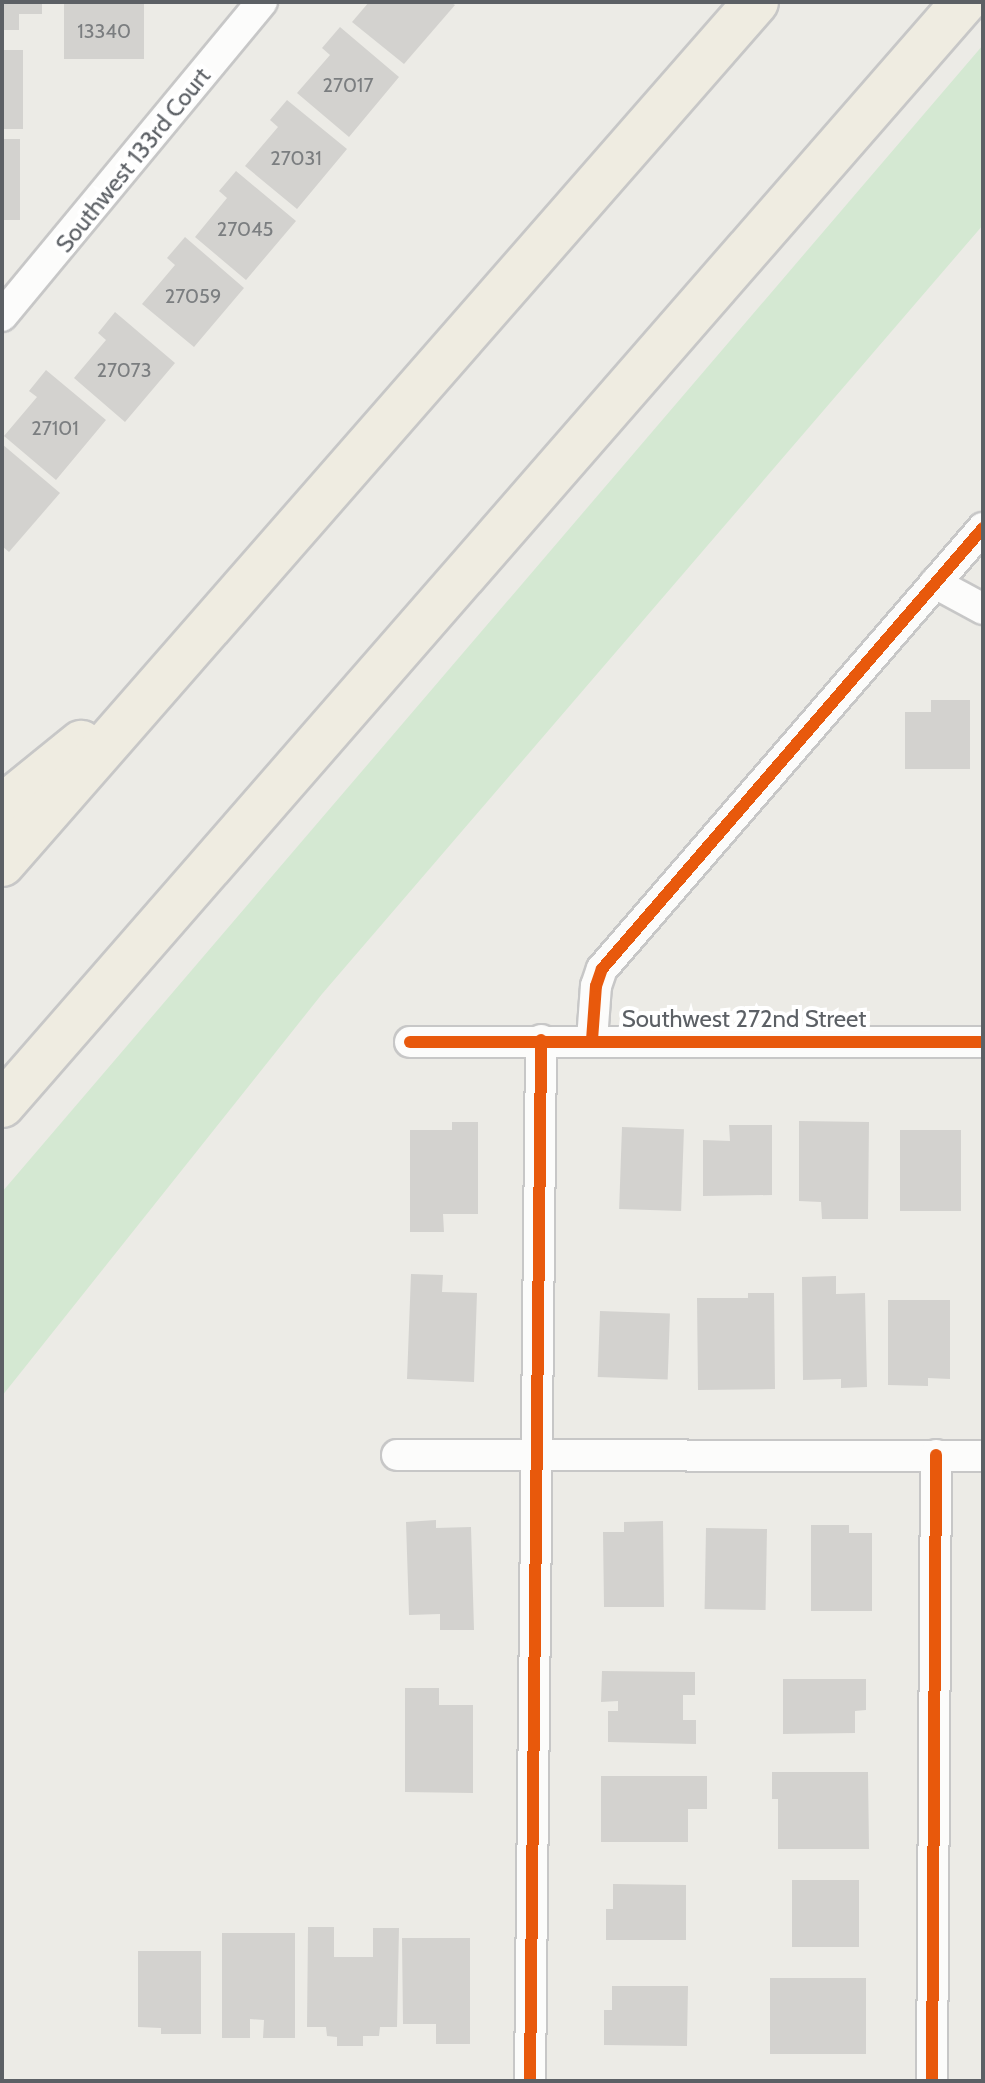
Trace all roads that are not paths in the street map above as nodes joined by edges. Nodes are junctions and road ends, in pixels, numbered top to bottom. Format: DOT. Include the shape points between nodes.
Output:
graph roads {
  1 [pos="262,2"];
  2 [pos="756,2"];
  3 [pos="964,2"];
  4 [pos="2,316"];
  5 [pos="983,528"];
  6 [pos="935,583"];
  7 [pos="983,609"];
  8 [pos="176,665"];
  9 [pos="2,807"];
  10 [pos="2,864"];
  11 [pos="541,1040"];
  12 [pos="592,1040"];
  13 [pos="410,1042"];
  14 [pos="983,1042"];
  15 [pos="2,1105"];
  16 [pos="397,1455"];
  17 [pos="538,1455"];
  18 [pos="936,1455"];
  19 [pos="983,1456"];
  20 [pos="530,2081"];
  21 [pos="932,2081"];
  1 -- 4 [label="street, Southwest 133rd Court"];
  2 -- 8 [label="highway"];
  3 -- 15 [label="highway"];
  5 -- 6 [label="street"];
  6 -- 7 [label="street"];
  6 -- 12 [label="street" via="602,969"];
  8 -- 9 [label="highway"];
  8 -- 10 [label="highway"];
  11 -- 12 [label="street, Southwest 272nd Street"];
  11 -- 13 [label="street, Southwest 272nd Street"];
  11 -- 17 [label="street"];
  12 -- 14 [label="street, Southwest 272nd Street"];
  16 -- 17 [label="street"];
  17 -- 18 [label="street"];
  17 -- 20 [label="street"];
  18 -- 19 [label="street"];
  18 -- 21 [label="street"];
}
